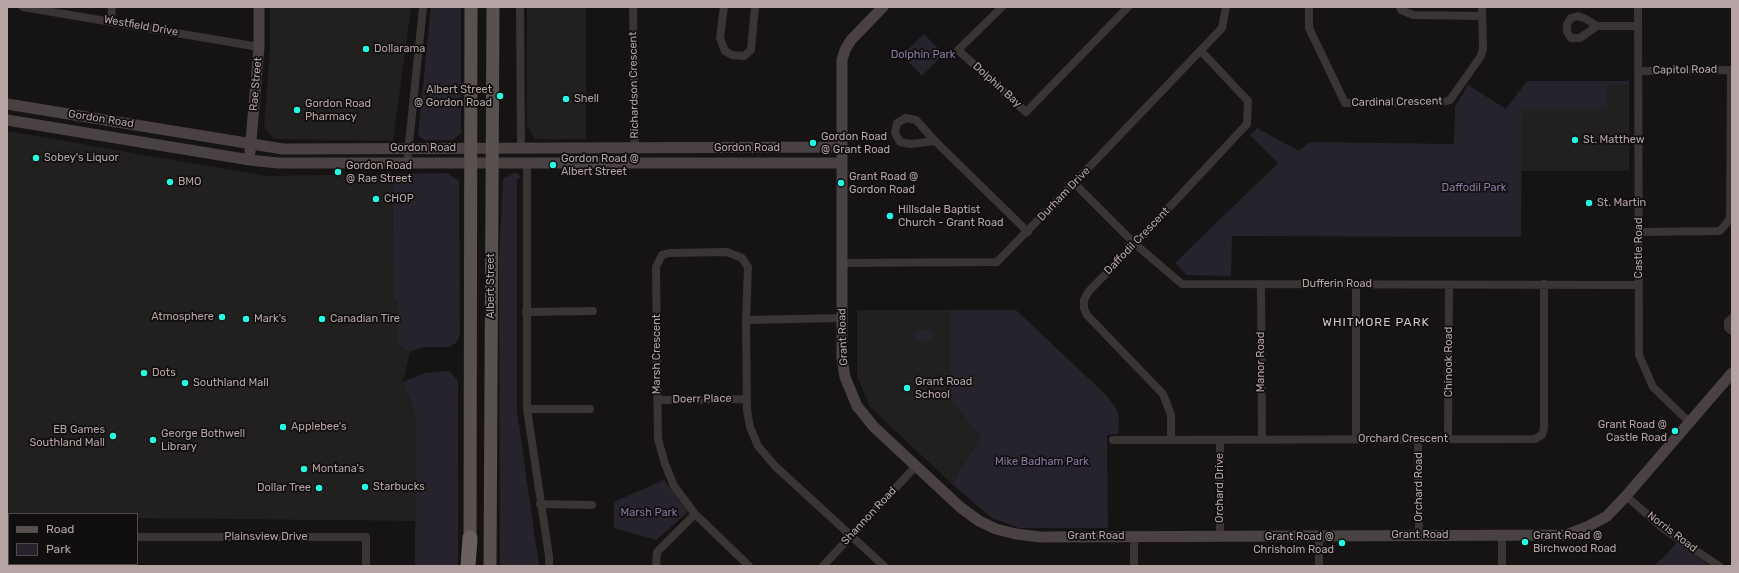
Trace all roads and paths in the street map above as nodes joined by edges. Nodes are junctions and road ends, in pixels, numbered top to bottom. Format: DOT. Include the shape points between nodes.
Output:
graph roads {
  1 [pos="23,7"];
  2 [pos="112,7"];
  3 [pos="259,7"];
  4 [pos="423,7"];
  5 [pos="472,7"];
  6 [pos="493,7"];
  7 [pos="520,7"];
  8 [pos="633,7"];
  9 [pos="724,7"];
  10 [pos="756,7"];
  11 [pos="883,7"];
  12 [pos="1002,7"];
  13 [pos="1128,7"];
  14 [pos="1226,7"];
  15 [pos="1309,7"];
  16 [pos="1400,7"];
  17 [pos="1482,7"];
  18 [pos="1638,7"];
  19 [pos="1482,16"];
  20 [pos="111,21"];
  21 [pos="1596,26"];
  22 [pos="1638,26"];
  23 [pos="259,47"];
  24 [pos="1201,51"];
  25 [pos="1732,70"];
  26 [pos="1638,71"];
  27 [pos="7,104"];
  28 [pos="90,117"];
  29 [pos="7,120"];
  30 [pos="67,130"];
  31 [pos="935,141"];
  32 [pos="251,145"];
  33 [pos="842,147"];
  34 [pos="409,148"];
  35 [pos="471,148"];
  36 [pos="492,148"];
  37 [pos="522,148"];
  38 [pos="741,148"];
  39 [pos="635,149"];
  40 [pos="250,160"];
  41 [pos="408,163"];
  42 [pos="471,163"];
  43 [pos="492,163"];
  44 [pos="527,163"];
  45 [pos="741,163"];
  46 [pos="842,163"];
  47 [pos="635,164"];
  48 [pos="1074,184"];
  49 [pos="1028,232"];
  50 [pos="1639,232"];
  51 [pos="1135,244"];
  52 [pos="842,263"];
  53 [pos="1261,284"];
  54 [pos="1356,284"];
  55 [pos="1544,284"];
  56 [pos="1450,285"];
  57 [pos="1638,285"];
  58 [pos="593,311"];
  59 [pos="526,312"];
  60 [pos="842,318"];
  61 [pos="1732,318"];
  62 [pos="746,320"];
  63 [pos="1732,331"];
  64 [pos="1732,373"];
  65 [pos="746,398"];
  66 [pos="657,400"];
  67 [pos="527,409"];
  68 [pos="590,409"];
  69 [pos="1690,422"];
  70 [pos="1356,439"];
  71 [pos="1418,439"];
  72 [pos="1448,439"];
  73 [pos="1113,440"];
  74 [pos="1171,440"];
  75 [pos="1220,440"];
  76 [pos="1262,440"];
  77 [pos="915,467"];
  78 [pos="1626,496"];
  79 [pos="540,504"];
  80 [pos="592,505"];
  81 [pos="695,514"];
  82 [pos="1220,535"];
  83 [pos="1319,535"];
  84 [pos="1419,535"];
  85 [pos="1502,535"];
  86 [pos="851,536"];
  87 [pos="1134,536"];
  88 [pos="138,537"];
  89 [pos="470,538"];
  90 [pos="366,566"];
  91 [pos="469,566"];
  92 [pos="490,566"];
  93 [pos="549,566"];
  94 [pos="656,566"];
  95 [pos="749,566"];
  96 [pos="823,566"];
  97 [pos="884,566"];
  98 [pos="1134,566"];
  99 [pos="1319,566"];
  100 [pos="1502,566"];
  101 [pos="1719,566"];
  1 -- 20 [label="street, Westfield Drive"];
  2 -- 20 [label="street"];
  3 -- 23 [label="street, Rae Street"];
  4 -- 34 [label="street"];
  5 -- 35 [label="main road, Albert Street"];
  6 -- 36 [label="main road, Albert Street"];
  7 -- 37 [label="street"];
  8 -- 39 [label="street, Richardson Crescent"];
  9 -- 10 [label="street" via="720,38 724,51 744,56 751,50"];
  11 -- 33 [label="street, Grant Road" via="860,30 845,50 842,60"];
  12 -- 13 [label="street, Dolphin Bay" via="958,50 1026,112"];
  14 -- 24 [label="street, Durham Drive" via="1222,28"];
  15 -- 19 [label="street, Cardinal Crescent" via="1309,28 1345,103 1450,100 1481,56"];
  16 -- 19 [label="street" via="1401,10 1413,14"];
  17 -- 19 [label="street, Cardinal Crescent"];
  18 -- 22 [label="street, Castle Road"];
  20 -- 23 [label="street, Westfield Drive"];
  21 -- 22 [label="street"];
  22 -- 26 [label="street, Castle Road"];
  23 -- 32 [label="street, Rae Street"];
  24 -- 48 [label="street, Durham Drive"];
  24 -- 51 [label="street, Daffodil Crescent" via="1248,102 1247,124"];
  25 -- 26 [label="street, Capitol Road"];
  25 -- 50 [label="street" via="1730,219 1720,231"];
  26 -- 50 [label="street, Castle Road"];
  27 -- 28 [label="street, Gordon Road"];
  28 -- 30 [label="street"];
  28 -- 32 [label="street, Gordon Road"];
  29 -- 30 [label="street, Gordon Road"];
  30 -- 40 [label="street, Gordon Road"];
  31 -- 31 [label="street" via="916,120 906,118 897,123 895,133 900,142 910,144"];
  31 -- 49 [label="street"];
  32 -- 34 [label="street, Gordon Road" via="283,149"];
  32 -- 40 [label="street, Rae Street"];
  33 -- 38 [label="street, Gordon Road"];
  33 -- 46 [label="street, Grant Road"];
  34 -- 35 [label="street, Gordon Road"];
  34 -- 41 [label="street"];
  35 -- 36 [label="street, Gordon Road"];
  35 -- 42 [label="main road, Albert Street"];
  36 -- 37 [label="street, Gordon Road"];
  36 -- 43 [label="main road, Albert Street"];
  37 -- 39 [label="street, Gordon Road"];
  38 -- 39 [label="street, Gordon Road"];
  38 -- 45 [label="street"];
  39 -- 47 [label="street, Richardson Crescent"];
  40 -- 41 [label="street, Gordon Road" via="314,164"];
  41 -- 42 [label="street, Gordon Road"];
  42 -- 43 [label="street, Gordon Road"];
  42 -- 89 [label="main road, Albert Street"];
  43 -- 44 [label="street, Gordon Road"];
  43 -- 92 [label="main road, Albert Street"];
  44 -- 47 [label="street, Gordon Road"];
  44 -- 59 [label="street"];
  45 -- 46 [label="street, Gordon Road"];
  45 -- 47 [label="street, Gordon Road"];
  46 -- 52 [label="street, Grant Road"];
  48 -- 49 [label="street, Durham Drive"];
  48 -- 51 [label="street, Dufferin Road"];
  49 -- 52 [label="street, Durham Drive" via="997,262"];
  50 -- 57 [label="street, Castle Road"];
  51 -- 53 [label="street, Dufferin Road" via="1182,284"];
  51 -- 74 [label="street, Daffodil Crescent" via="1088,292 1084,308 1087,315 1163,394 1171,415"];
  52 -- 60 [label="street, Grant Road"];
  53 -- 54 [label="street, Dufferin Road"];
  53 -- 76 [label="street, Manor Road"];
  54 -- 56 [label="street, Dufferin Road"];
  54 -- 70 [label="street"];
  55 -- 56 [label="street, Dufferin Road"];
  55 -- 57 [label="street, Dufferin Road"];
  55 -- 72 [label="street, Orchard Crescent" via="1542,435 1535,439"];
  56 -- 72 [label="street, Chinook Road"];
  57 -- 69 [label="street, Castle Road" via="1639,355 1653,387"];
  58 -- 59 [label="street"];
  59 -- 67 [label="street"];
  60 -- 62 [label="street"];
  60 -- 77 [label="street, Grant Road" via="842,358 845,377 857,406 874,427"];
  61 -- 63 [label="street" via="1728,322 1728,328"];
  62 -- 65 [label="street, Marsh Crescent"];
  62 -- 66 [label="street, Marsh Crescent" via="748,267 742,258 727,252 662,255 656,267"];
  64 -- 69 [label="street, Grant Road"];
  65 -- 66 [label="street, Doerr Place"];
  65 -- 86 [label="street, Marsh Crescent" via="750,427 758,446 775,466"];
  66 -- 81 [label="street, Marsh Crescent" via="658,439 665,464 674,486"];
  67 -- 68 [label="street"];
  67 -- 79 [label="street"];
  69 -- 78 [label="street, Grant Road"];
  70 -- 71 [label="street, Orchard Crescent"];
  70 -- 76 [label="street, Orchard Crescent"];
  71 -- 72 [label="street, Orchard Crescent"];
  71 -- 84 [label="street, Orchard Road"];
  73 -- 74 [label="street, Orchard Crescent"];
  74 -- 75 [label="street, Orchard Crescent"];
  75 -- 76 [label="street, Orchard Crescent"];
  75 -- 82 [label="street, Orchard Drive"];
  77 -- 86 [label="street, Shannon Road"];
  77 -- 87 [label="street, Grant Road" via="978,521 996,529 1040,537"];
  78 -- 85 [label="street, Grant Road" via="1607,516 1566,535"];
  78 -- 101 [label="street, Norris Road" via="1664,529"];
  79 -- 80 [label="street"];
  79 -- 93 [label="street"];
  81 -- 94 [label="street" via="657,552"];
  81 -- 95 [label="street, Marsh Crescent"];
  82 -- 83 [label="street, Grant Road"];
  82 -- 87 [label="street, Grant Road"];
  83 -- 84 [label="street, Grant Road"];
  83 -- 99 [label="street"];
  84 -- 85 [label="street, Grant Road"];
  85 -- 100 [label="street"];
  86 -- 96 [label="street, Shannon Road"];
  86 -- 97 [label="street, Marsh Crescent"];
  87 -- 98 [label="street"];
  88 -- 90 [label="street, Plainsview Drive" via="366,537"];
  89 -- 91 [label="highway"];
}
